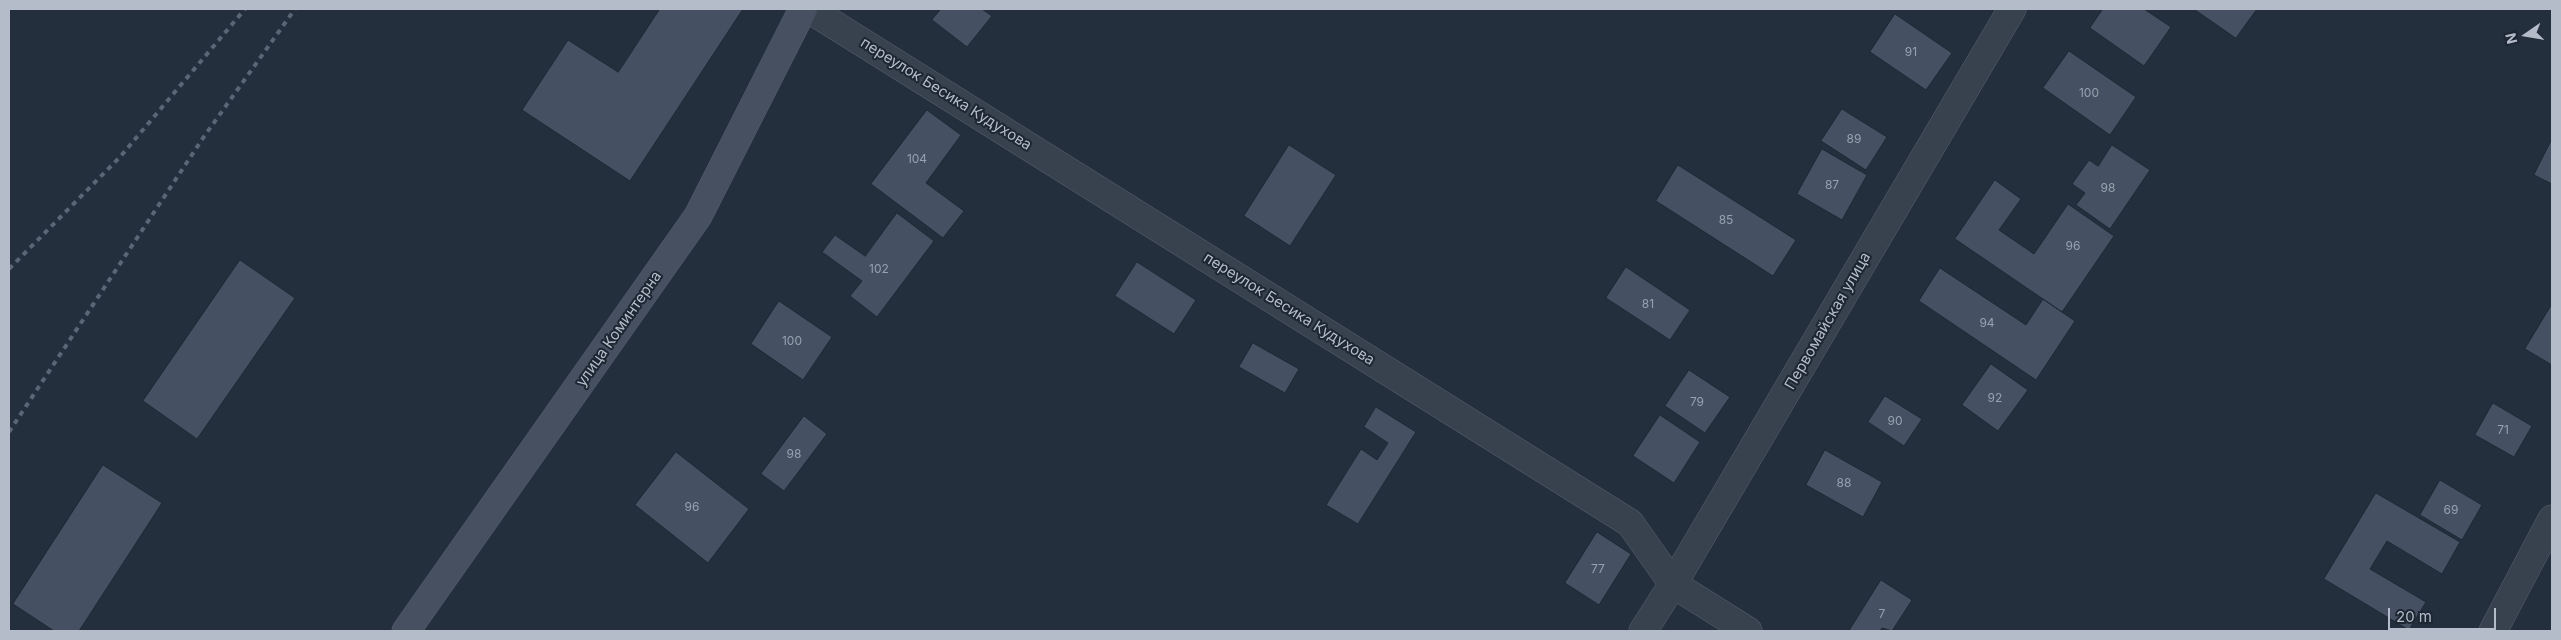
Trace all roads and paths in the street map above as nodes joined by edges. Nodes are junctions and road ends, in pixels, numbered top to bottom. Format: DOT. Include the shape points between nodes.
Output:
graph roads {
  1 [pos="803,9"];
  2 [pos="809,9"];
  3 [pos="2012,9"];
  4 [pos="2552,519"];
  5 [pos="1673,584"];
  6 [pos="406,631"];
  7 [pos="1643,631"];
  8 [pos="1748,631"];
  9 [pos="2492,631"];
  1 -- 6 [label="street, улица Коминтерна" via="698,216"];
  2 -- 5 [label="street, переулок Бесика Кудухова" via="1630,523"];
  3 -- 5 [label="street, Первомайская улица"];
  4 -- 9 [label="street"];
  5 -- 7 [label="street, Первомайская улица"];
  5 -- 8 [label="street, переулок Бесика Кудухова"];
}
